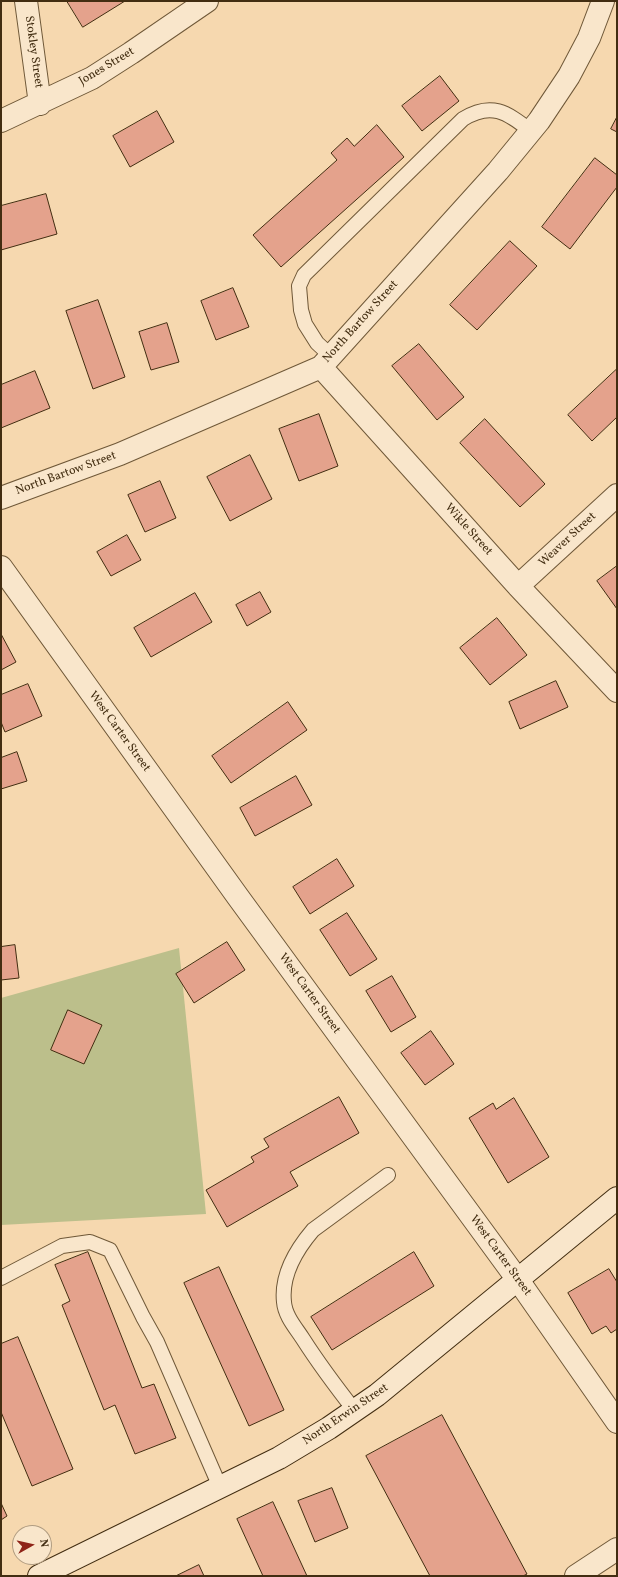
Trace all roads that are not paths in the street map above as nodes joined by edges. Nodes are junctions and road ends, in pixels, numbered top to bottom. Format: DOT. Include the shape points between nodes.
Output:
graph roads {
  1 [pos="26,1"];
  2 [pos="207,1"];
  3 [pos="603,1"];
  4 [pos="612,1"];
  5 [pos="617,2"];
  6 [pos="40,104"];
  7 [pos="1,121"];
  8 [pos="531,131"];
  9 [pos="326,362"];
  10 [pos="617,495"];
  11 [pos="1,498"];
  12 [pos="1,567"];
  13 [pos="518,586"];
  14 [pos="617,691"];
  15 [pos="388,1174"];
  16 [pos="617,1198"];
  17 [pos="1,1278"];
  18 [pos="518,1280"];
  19 [pos="355,1411"];
  20 [pos="617,1422"];
  21 [pos="220,1487"];
  22 [pos="617,1549"];
  23 [pos="39,1576"];
  24 [pos="576,1576"];
  1 -- 6 [label="street, Stokley Street"];
  2 -- 6 [label="street, Jones Street" via="92,78"];
  3 -- 8 [label="street, North Bartow Street" via="589,38 569,76"];
  4 -- 5 [label="street"];
  6 -- 7 [label="street, Jones Street"];
  8 -- 9 [label="street, North Bartow Street"];
  8 -- 9 [label="lane" via="511,116 500,112 474,112 463,119 304,275 299,286 301,310"];
  9 -- 11 [label="street, North Bartow Street" via="120,454"];
  9 -- 13 [label="street, Wikle Street"];
  10 -- 13 [label="street, Weaver Street"];
  12 -- 18 [label="street, West Carter Street"];
  13 -- 14 [label="street, Wikle Street"];
  15 -- 19 [label="lane" via="313,1230 290,1264 285,1284 284,1302 287,1314 321,1367"];
  16 -- 18 [label="street, North Erwin Street"];
  17 -- 21 [label="lane" via="62,1246 90,1242 110,1250 157,1342"];
  18 -- 19 [label="street, North Erwin Street"];
  18 -- 20 [label="street, West Carter Street"];
  19 -- 21 [label="street, North Erwin Street" via="298,1447"];
  21 -- 23 [label="street, North Erwin Street"];
  22 -- 24 [label="street"];
}
